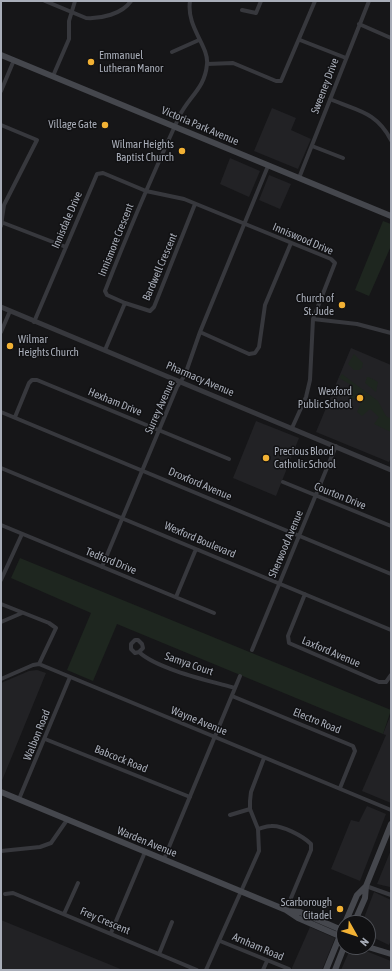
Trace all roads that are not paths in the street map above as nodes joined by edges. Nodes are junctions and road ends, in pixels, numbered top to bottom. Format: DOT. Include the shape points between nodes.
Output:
graph roads {
  1 [pos="45,1"];
  2 [pos="75,1"];
  3 [pos="131,1"];
  4 [pos="190,1"];
  5 [pos="261,1"];
  6 [pos="315,1"];
  7 [pos="369,1"];
  8 [pos="242,10"];
  9 [pos="71,12"];
  10 [pos="359,24"];
  11 [pos="391,38"];
  12 [pos="199,40"];
  13 [pos="300,40"];
  14 [pos="172,52"];
  15 [pos="1,55"];
  16 [pos="346,58"];
  17 [pos="14,60"];
  18 [pos="207,64"];
  19 [pos="52,76"];
  20 [pos="1,91"];
  21 [pos="330,99"];
  22 [pos="1,125"];
  23 [pos="175,126"];
  24 [pos="391,140"];
  25 [pos="312,146"];
  26 [pos="343,158"];
  27 [pos="268,166"];
  28 [pos="299,178"];
  29 [pos="146,191"];
  30 [pos="196,204"];
  31 [pos="391,216"];
  32 [pos="1,222"];
  33 [pos="244,224"];
  34 [pos="1,226"];
  35 [pos="291,243"];
  36 [pos="66,247"];
  37 [pos="125,303"];
  38 [pos="1,307"];
  39 [pos="10,311"];
  40 [pos="313,319"];
  41 [pos="34,322"];
  42 [pos="1,332"];
  43 [pos="200,332"];
  44 [pos="391,333"];
  45 [pos="105,350"];
  46 [pos="181,381"];
  47 [pos="1,412"];
  48 [pos="15,417"];
  49 [pos="292,428"];
  50 [pos="159,430"];
  51 [pos="336,446"];
  52 [pos="229,459"];
  53 [pos="1,468"];
  54 [pos="142,470"];
  55 [pos="391,470"];
  56 [pos="283,482"];
  57 [pos="316,495"];
  58 [pos="123,518"];
  59 [pos="1,525"];
  60 [pos="391,526"];
  61 [pos="22,534"];
  62 [pos="299,536"];
  63 [pos="196,549"];
  64 [pos="102,567"];
  65 [pos="391,574"];
  66 [pos="1,580"];
  67 [pos="279,583"];
  68 [pos="305,594"];
  69 [pos="176,597"];
  70 [pos="1,604"];
  71 [pos="22,613"];
  72 [pos="214,613"];
  73 [pos="1,622"];
  74 [pos="391,630"];
  75 [pos="252,650"];
  76 [pos="140,652"];
  77 [pos="39,664"];
  78 [pos="391,675"];
  79 [pos="240,676"];
  80 [pos="70,677"];
  81 [pos="1,679"];
  82 [pos="235,688"];
  83 [pos="232,696"];
  84 [pos="215,737"];
  85 [pos="44,739"];
  86 [pos="264,758"];
  87 [pos="340,788"];
  88 [pos="1,792"];
  89 [pos="190,797"];
  90 [pos="19,799"];
  91 [pos="250,809"];
  92 [pos="391,810"];
  93 [pos="230,815"];
  94 [pos="67,820"];
  95 [pos="391,824"];
  96 [pos="258,829"];
  97 [pos="1,851"];
  98 [pos="145,852"];
  99 [pos="164,859"];
  100 [pos="78,883"];
  101 [pos="366,886"];
  102 [pos="241,891"];
  103 [pos="5,894"];
  104 [pos="391,895"];
  105 [pos="286,910"];
  106 [pos="64,914"];
  107 [pos="348,915"];
  108 [pos="358,915"];
  109 [pos="172,922"];
  110 [pos="336,926"];
  111 [pos="111,933"];
  112 [pos="336,934"];
  113 [pos="220,940"];
  114 [pos="336,949"];
  115 [pos="376,949"];
  116 [pos="159,954"];
  117 [pos="391,954"];
  118 [pos="341,955"];
  119 [pos="267,961"];
  120 [pos="289,969"];
  121 [pos="196,970"];
  122 [pos="206,970"];
  123 [pos="263,970"];
  124 [pos="326,970"];
  125 [pos="335,970"];
  1 -- 9 [label="street"];
  2 -- 9 [label="street"];
  3 -- 9 [label="street" via="117,13 93,19"];
  4 -- 12 [label="street" via="190,21"];
  5 -- 8 [label="street" via="256,13"];
  6 -- 13 [label="street"];
  7 -- 10 [label="street, Sweeney Drive"];
  9 -- 19 [label="street" via="69,39"];
  10 -- 11 [label="street"];
  10 -- 16 [label="street, Sweeney Drive"];
  12 -- 14 [label="street"];
  12 -- 18 [label="street"];
  13 -- 16 [label="street"];
  13 -- 18 [label="street" via="281,81 233,63"];
  15 -- 17 [label="main road, Victoria Park Avenue"];
  16 -- 21 [label="street, Sweeney Drive"];
  17 -- 19 [label="main road, Victoria Park Avenue"];
  17 -- 20 [label="street"];
  18 -- 23 [label="street, Innismore Crescent" via="200,89 182,111"];
  19 -- 23 [label="main road, Victoria Park Avenue"];
  21 -- 24 [label="street" via="371,115 384,127"];
  21 -- 25 [label="street, Sweeney Drive"];
  22 -- 32 [label="street" via="37,140 4,205"];
  23 -- 27 [label="main road, Victoria Park Avenue"];
  23 -- 29 [label="street, Innismore Crescent"];
  25 -- 26 [label="street"];
  25 -- 28 [label="street, Sweeney Drive"];
  27 -- 28 [label="main road, Victoria Park Avenue"];
  27 -- 33 [label="street, Surrey Avenue"];
  28 -- 31 [label="main road, Victoria Park Avenue"];
  29 -- 30 [label="street, Inniswood Drive"];
  29 -- 36 [label="street, Innisdale Drive" via="103,173 97,174"];
  29 -- 37 [label="street, Innismore Crescent" via="105,291 107,295"];
  30 -- 33 [label="street, Inniswood Drive"];
  30 -- 37 [label="street, Bardwell Crescent" via="154,307 150,311"];
  32 -- 34 [label="street"];
  32 -- 36 [label="street"];
  33 -- 35 [label="street, Inniswood Drive"];
  33 -- 43 [label="street, Surrey Avenue"];
  35 -- 40 [label="street, Inniswood Drive" via="335,263"];
  35 -- 43 [label="street" via="265,304 259,347 255,354 249,354"];
  36 -- 41 [label="street, Innisdale Drive"];
  37 -- 45 [label="street"];
  38 -- 39 [label="street, Pharmacy Avenue"];
  39 -- 41 [label="street, Pharmacy Avenue"];
  39 -- 42 [label="street"];
  40 -- 44 [label="street" via="357,324"];
  40 -- 49 [label="street, Inniswood Drive" via="310,380 306,397"];
  41 -- 45 [label="street, Pharmacy Avenue"];
  43 -- 46 [label="street, Surrey Avenue"];
  45 -- 46 [label="street, Pharmacy Avenue"];
  46 -- 49 [label="street, Pharmacy Avenue"];
  46 -- 50 [label="street, Surrey Avenue"];
  47 -- 48 [label="street, Droxford Avenue"];
  48 -- 50 [label="street, Hexham Drive" via="29,383 37,380"];
  48 -- 54 [label="street, Droxford Avenue"];
  49 -- 51 [label="street, Pharmacy Avenue"];
  50 -- 52 [label="street, Hexham Drive"];
  50 -- 54 [label="street, Surrey Avenue"];
  51 -- 55 [label="street, Pharmacy Avenue"];
  51 -- 57 [label="street, Sherwood Avenue"];
  53 -- 58 [label="street, Wexford Boulevard"];
  54 -- 58 [label="street, Surrey Avenue"];
  54 -- 62 [label="street, Droxford Avenue"];
  56 -- 57 [label="street, Courton Drive"];
  57 -- 60 [label="street, Courton Drive"];
  57 -- 62 [label="street, Sherwood Avenue"];
  58 -- 63 [label="street, Wexford Boulevard"];
  58 -- 64 [label="street, Surrey Avenue"];
  59 -- 61 [label="street, Tedford Drive"];
  61 -- 64 [label="street, Tedford Drive"];
  61 -- 66 [label="street"];
  62 -- 65 [label="street, Droxford Avenue"];
  62 -- 67 [label="street, Sherwood Avenue"];
  63 -- 67 [label="street, Wexford Boulevard"];
  63 -- 69 [label="street"];
  64 -- 69 [label="street, Tedford Drive"];
  67 -- 68 [label="street, Wexford Boulevard"];
  67 -- 75 [label="street, Sherwood Avenue"];
  68 -- 74 [label="street, Wexford Boulevard"];
  68 -- 78 [label="street, Laxford Avenue" via="288,636 289,643 379,682 386,682"];
  69 -- 72 [label="street, Tedford Drive"];
  70 -- 71 [label="street"];
  71 -- 73 [label="street"];
  71 -- 77 [label="street" via="56,628"];
  76 -- 82 [label="street, Samya Court" via="176,670"];
  77 -- 80 [label="street, Wayne Avenue"];
  77 -- 81 [label="street"];
  79 -- 82 [label="street"];
  80 -- 84 [label="street, Wayne Avenue"];
  80 -- 85 [label="street, Walbon Road"];
  82 -- 83 [label="street"];
  83 -- 84 [label="street"];
  83 -- 87 [label="street, Electro Road" via="353,746 355,751"];
  84 -- 86 [label="street, Wayne Avenue"];
  84 -- 89 [label="street"];
  85 -- 89 [label="street, Babcock Road"];
  85 -- 90 [label="street, Walbon Road"];
  86 -- 87 [label="street, Wayne Avenue"];
  86 -- 91 [label="street" via="250,792"];
  87 -- 92 [label="street, Wayne Avenue"];
  88 -- 90 [label="main road, Warden Avenue"];
  89 -- 99 [label="street"];
  90 -- 94 [label="main road, Warden Avenue"];
  91 -- 93 [label="street"];
  91 -- 96 [label="street"];
  94 -- 97 [label="street" via="51,843 40,847"];
  94 -- 98 [label="main road, Warden Avenue"];
  95 -- 101 [label="main road"];
  96 -- 102 [label="street" via="259,851"];
  96 -- 105 [label="street" via="271,826 282,828 311,844 311,850"];
  98 -- 99 [label="main road, Warden Avenue"];
  98 -- 111 [label="street"];
  99 -- 102 [label="main road, Warden Avenue"];
  100 -- 106 [label="street"];
  101 -- 104 [label="street"];
  101 -- 107 [label="main road" via="357,895"];
  101 -- 108 [label="main road" via="365,898"];
  102 -- 105 [label="main road, Warden Avenue"];
  102 -- 113 [label="street"];
  103 -- 106 [label="street, Frey Crescent" via="13,893"];
  105 -- 110 [label="main road, Warden Avenue" via="300,912"];
  105 -- 112 [label="main road, Warden Avenue"];
  106 -- 111 [label="street, Frey Crescent"];
  109 -- 116 [label="street"];
  111 -- 116 [label="street, Frey Crescent"];
  113 -- 119 [label="street, Arnham Road"];
  113 -- 122 [label="street"];
  114 -- 124 [label="main road"];
  115 -- 117 [label="main road"];
  116 -- 121 [label="street, Frey Crescent"];
  118 -- 125 [label="main road"];
  119 -- 120 [label="street, Arnham Road"];
  119 -- 123 [label="street"];
}
